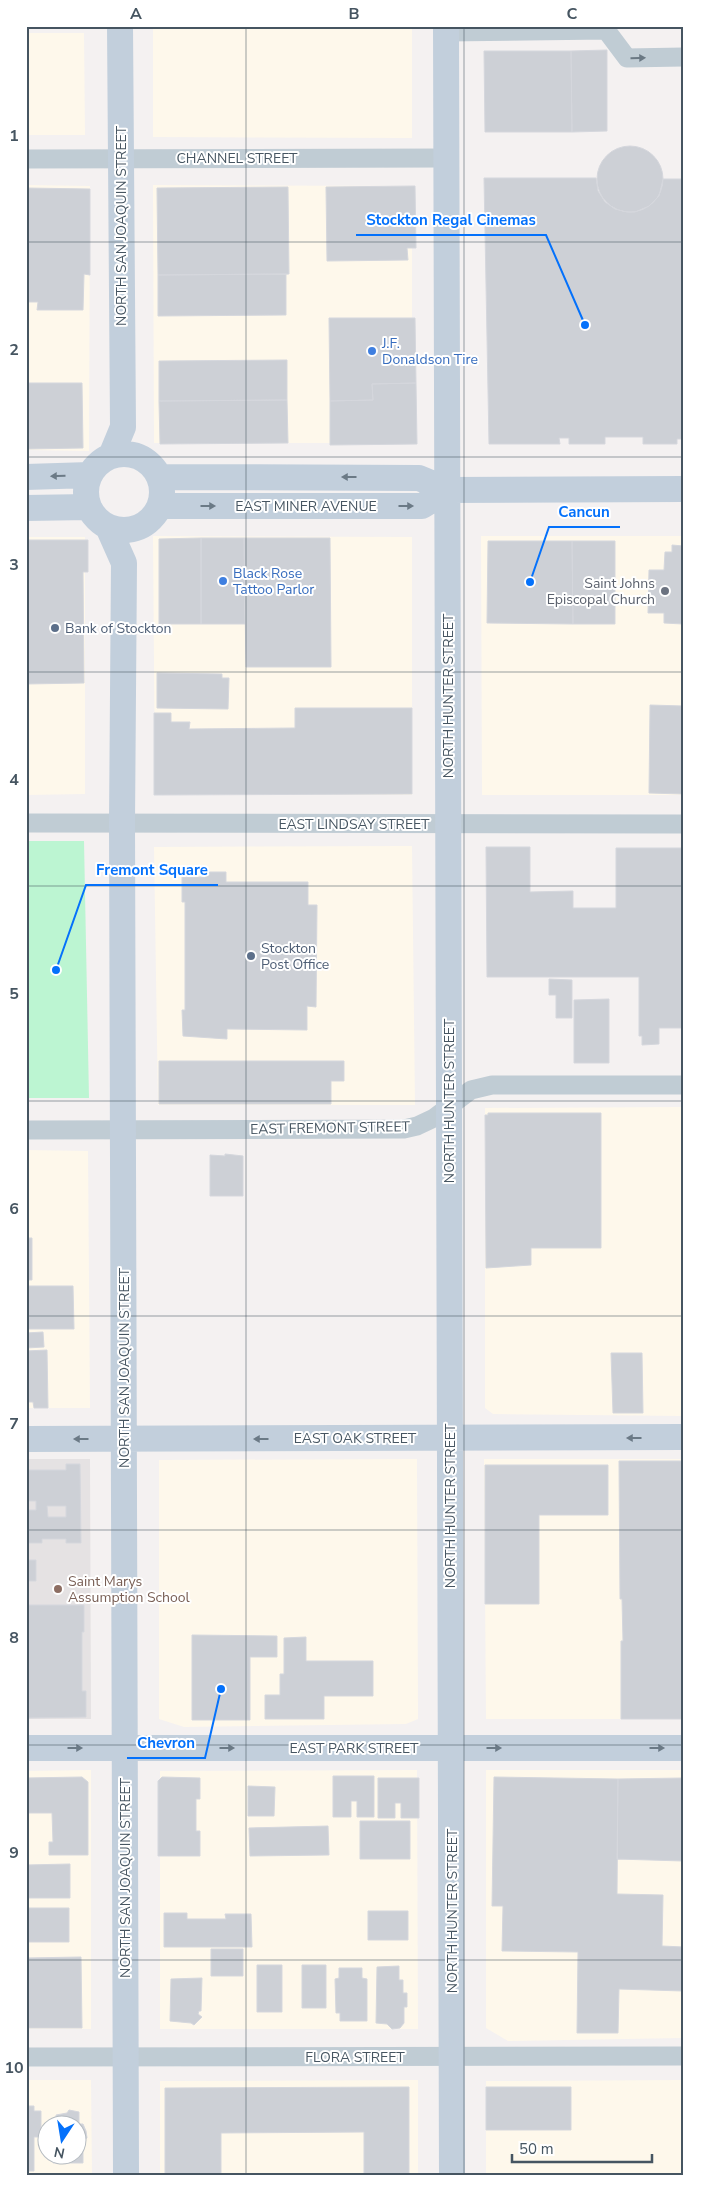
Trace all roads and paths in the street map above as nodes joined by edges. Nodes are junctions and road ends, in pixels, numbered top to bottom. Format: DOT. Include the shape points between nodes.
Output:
graph roads {
  1 [pos="120,26"];
  2 [pos="446,29"];
  3 [pos="683,57"];
  4 [pos="120,158"];
  5 [pos="448,158"];
  6 [pos="26,159"];
  7 [pos="123,427"];
  8 [pos="111,456"];
  9 [pos="139,457"];
  10 [pos="90,475"];
  11 [pos="26,477"];
  12 [pos="160,477"];
  13 [pos="683,489"];
  14 [pos="448,490"];
  15 [pos="160,506"];
  16 [pos="89,507"];
  17 [pos="26,508"];
  18 [pos="108,527"];
  19 [pos="140,527"];
  20 [pos="124,560"];
  21 [pos="26,824"];
  22 [pos="122,824"];
  23 [pos="448,824"];
  24 [pos="683,824"];
  25 [pos="683,1085"];
  26 [pos="450,1108"];
  27 [pos="123,1129"];
  28 [pos="26,1130"];
  29 [pos="683,1437"];
  30 [pos="450,1438"];
  31 [pos="26,1439"];
  32 [pos="124,1439"];
  33 [pos="451,1747"];
  34 [pos="26,1748"];
  35 [pos="126,1748"];
  36 [pos="683,1748"];
  37 [pos="452,2056"];
  38 [pos="683,2056"];
  39 [pos="26,2057"];
  40 [pos="125,2057"];
  41 [pos="126,2176"];
  42 [pos="452,2176"];
  1 -- 4 [label="street, NORTH SAN JOAQUIN STREET"];
  2 -- 3 [label="street, one-way" via="606,30 627,58"];
  2 -- 5 [label="street, NORTH HUNTER STREET"];
  4 -- 5 [label="street, CHANNEL STREET"];
  4 -- 6 [label="street, CHANNEL STREET"];
  4 -- 7 [label="street, NORTH SAN JOAQUIN STREET"];
  5 -- 14 [label="street, NORTH HUNTER STREET"];
  7 -- 8 [label="street, NORTH SAN JOAQUIN STREET"];
  7 -- 9 [label="street, NORTH SAN JOAQUIN STREET"];
  8 -- 9 [label="street" via="130,454"];
  8 -- 10 [label="street" via="97,465"];
  9 -- 12 [label="street" via="153,466"];
  10 -- 11 [label="street, one-way"];
  10 -- 16 [label="street" via="86,487"];
  14 -- 12 [label="street, EAST MINER AVENUE, one-way" via="419,478"];
  12 -- 15 [label="street" via="163,490"];
  13 -- 14 [label="street, EAST MINER AVENUE"];
  15 -- 14 [label="street, EAST MINER AVENUE, one-way" via="422,506"];
  14 -- 23 [label="street, NORTH HUNTER STREET"];
  15 -- 19 [label="street" via="156,514"];
  16 -- 17 [label="street"];
  16 -- 18 [label="street"];
  18 -- 19 [label="street" via="121,530"];
  18 -- 20 [label="street, NORTH SAN JOAQUIN STREET"];
  19 -- 20 [label="street, NORTH SAN JOAQUIN STREET"];
  20 -- 22 [label="street, NORTH SAN JOAQUIN STREET"];
  21 -- 22 [label="street, EAST LINDSAY STREET"];
  22 -- 23 [label="street, EAST LINDSAY STREET"];
  22 -- 27 [label="street, NORTH SAN JOAQUIN STREET"];
  23 -- 24 [label="street, EAST LINDSAY STREET"];
  23 -- 26 [label="street, NORTH HUNTER STREET"];
  25 -- 26 [label="street, EAST FREMONT STREET" via="492,1086 471,1090"];
  26 -- 27 [label="street, EAST FREMONT STREET" via="417,1126 404,1129"];
  26 -- 30 [label="street, NORTH HUNTER STREET"];
  27 -- 28 [label="street, EAST FREMONT STREET"];
  27 -- 32 [label="street, NORTH SAN JOAQUIN STREET"];
  29 -- 30 [label="street, EAST OAK STREET, one-way"];
  30 -- 32 [label="street, EAST OAK STREET, one-way"];
  30 -- 33 [label="street, NORTH HUNTER STREET"];
  32 -- 31 [label="street, EAST OAK STREET, one-way"];
  32 -- 35 [label="street, NORTH SAN JOAQUIN STREET"];
  35 -- 33 [label="street, EAST PARK STREET, one-way"];
  33 -- 36 [label="street, EAST PARK STREET, one-way"];
  33 -- 37 [label="street, NORTH HUNTER STREET"];
  34 -- 35 [label="street, EAST PARK STREET, one-way"];
  35 -- 40 [label="street, NORTH SAN JOAQUIN STREET"];
  37 -- 38 [label="street, FLORA STREET"];
  37 -- 40 [label="street, FLORA STREET"];
  37 -- 42 [label="street, NORTH HUNTER STREET"];
  39 -- 40 [label="street, FLORA STREET"];
  40 -- 41 [label="street, NORTH SAN JOAQUIN STREET"];
}
